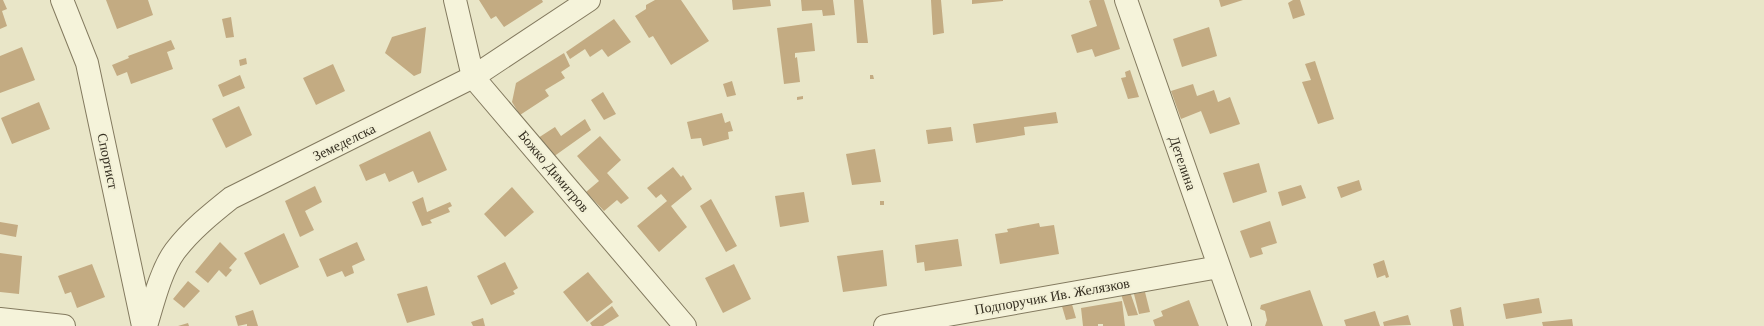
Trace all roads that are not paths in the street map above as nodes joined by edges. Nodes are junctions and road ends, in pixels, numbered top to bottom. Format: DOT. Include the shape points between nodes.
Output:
graph roads {
  1 [pos="62,0"];
  2 [pos="455,0"];
  3 [pos="589,0"];
  4 [pos="1126,0"];
  5 [pos="474,78"];
  6 [pos="1219,267"];
  7 [pos="0,319"];
  8 [pos="64,326"];
  9 [pos="143,326"];
  10 [pos="146,326"];
  11 [pos="685,326"];
  12 [pos="885,326"];
  13 [pos="1240,326"];
  1 -- 9 [label="street, Спортист" via="87,63"];
  2 -- 5 [label="street, Божко Димитров"];
  3 -- 5 [label="street, Земеделска"];
  4 -- 6 [label="street, Детелина"];
  5 -- 10 [label="street, Земеделска" via="231,198 198,225 174,252 160,283"];
  5 -- 11 [label="street, Божко Димитров"];
  6 -- 12 [label="street, Подпоручик Ив. Желязков"];
  6 -- 13 [label="street, Детелина"];
  7 -- 8 [label="street"];
}
